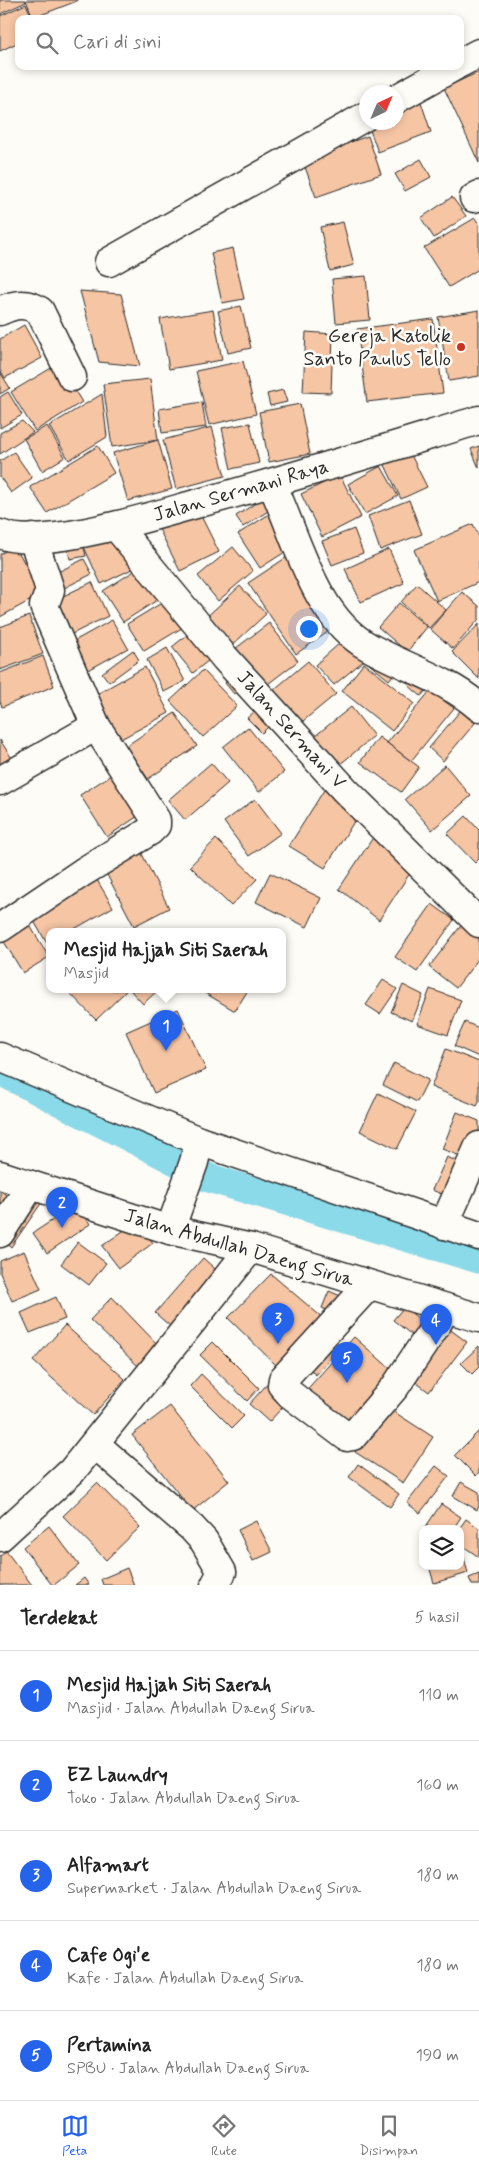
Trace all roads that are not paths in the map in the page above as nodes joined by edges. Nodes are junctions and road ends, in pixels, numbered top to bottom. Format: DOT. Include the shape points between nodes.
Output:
graph roads {
  1 [pos="479,53"];
  2 [pos="464,61"];
  3 [pos="448,70"];
  4 [pos="404,95"];
  5 [pos="359,120"];
  6 [pos="109,262"];
  7 [pos="0,311"];
  8 [pos="72,377"];
  9 [pos="479,420"];
  10 [pos="272,484"];
  11 [pos="116,526"];
  12 [pos="0,534"];
  13 [pos="33,538"];
  14 [pos="478,706"];
  15 [pos="96,726"];
  16 [pos="0,781"];
  17 [pos="479,923"];
  18 [pos="0,928"];
  19 [pos="0,1057"];
  20 [pos="479,1146"];
  21 [pos="196,1152"];
  22 [pos="0,1174"];
  23 [pos="31,1185"];
  24 [pos="173,1221"];
  25 [pos="444,1225"];
  26 [pos="0,1233"];
  27 [pos="479,1236"];
  28 [pos="250,1248"];
  29 [pos="369,1285"];
  30 [pos="445,1308"];
  31 [pos="479,1318"];
  32 [pos="96,1444"];
  33 [pos="0,1537"];
  34 [pos="215,1585"];
  1 -- 2 [label="street"];
  3 -- 4 [label="street"];
  5 -- 6 [label="street"];
  7 -- 8 [label="street" via="25,304 40,311"];
  9 -- 10 [label="street, Jalan Sermani Raya"];
  10 -- 11 [label="street, Jalan Sermani Raya"];
  10 -- 14 [label="street" via="320,596 332,615 368,647 442,681"];
  11 -- 13 [label="street, Jalan Sermani Raya"];
  11 -- 17 [label="street, Jalan Sermani V" via="225,658 345,790"];
  12 -- 13 [label="street, Jalan Sermani Raya"];
  13 -- 15 [label="street" via="50,590 44,606"];
  15 -- 16 [label="street"];
  15 -- 18 [label="street" via="153,812 156,825"];
  19 -- 21 [label="street"];
  20 -- 25 [label="street"];
  21 -- 24 [label="street"];
  21 -- 25 [label="street"];
  22 -- 23 [label="street, Jalan Abdullah Daeng Sirua"];
  23 -- 24 [label="street, Jalan Abdullah Daeng Sirua"];
  23 -- 26 [label="street"];
  24 -- 28 [label="street, Jalan Abdullah Daeng Sirua"];
  25 -- 27 [label="street"];
  28 -- 29 [label="street, Jalan Abdullah Daeng Sirua"];
  28 -- 32 [label="street"];
  29 -- 30 [label="street, Jalan Abdullah Daeng Sirua"];
  29 -- 30 [label="street" via="283,1379 282,1384 290,1394 347,1437 353,1436 395,1387"];
  30 -- 31 [label="street, Jalan Abdullah Daeng Sirua"];
  32 -- 33 [label="street" via="72,1471"];
  32 -- 34 [label="street" via="204,1541 222,1572"];
}
